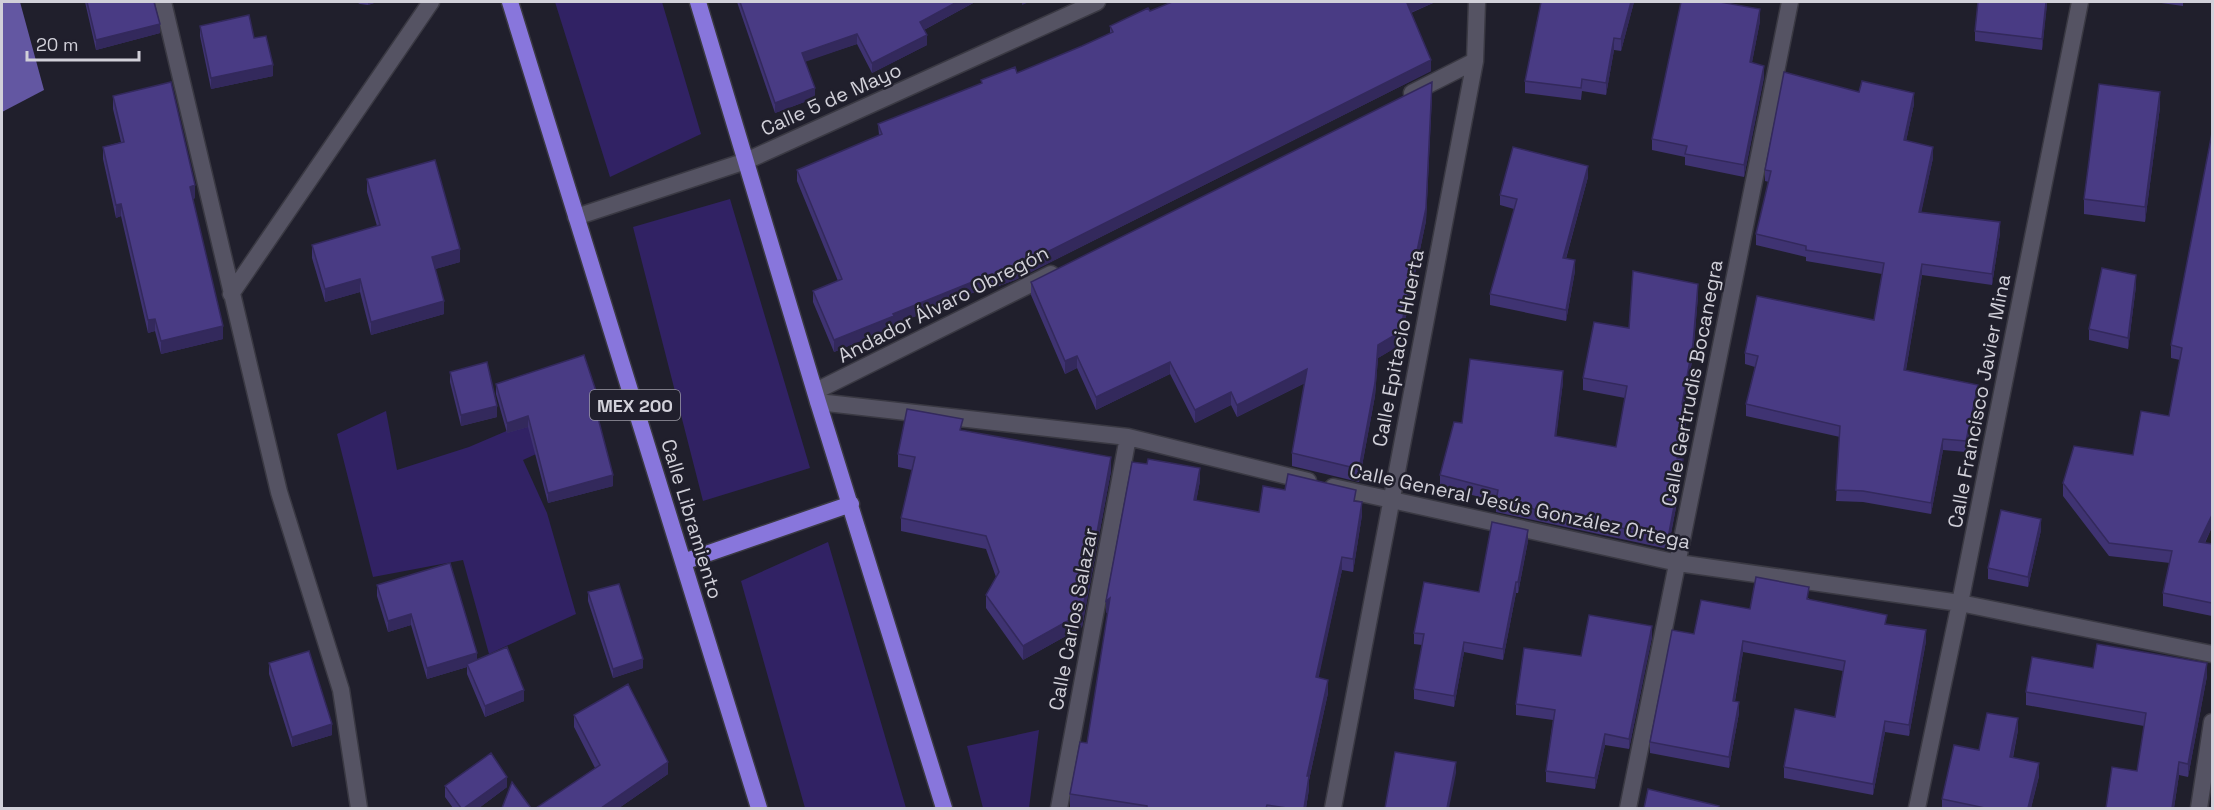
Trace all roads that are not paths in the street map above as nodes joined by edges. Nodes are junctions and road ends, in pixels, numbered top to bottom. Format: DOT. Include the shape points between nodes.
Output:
graph roads {
  1 [pos="163,2"];
  2 [pos="431,2"];
  3 [pos="510,2"];
  4 [pos="698,2"];
  5 [pos="1096,2"];
  6 [pos="1477,2"];
  7 [pos="1790,2"];
  8 [pos="2080,2"];
  9 [pos="1475,61"];
  10 [pos="1401,98"];
  11 [pos="746,161"];
  12 [pos="576,217"];
  13 [pos="1061,269"];
  14 [pos="231,294"];
  15 [pos="817,397"];
  16 [pos="1128,437"];
  17 [pos="1390,500"];
  18 [pos="851,504"];
  19 [pos="683,562"];
  20 [pos="1678,563"];
  21 [pos="1960,603"];
  22 [pos="2212,654"];
  23 [pos="2212,722"];
  24 [pos="359,808"];
  25 [pos="759,808"];
  26 [pos="944,808"];
  27 [pos="1059,808"];
  28 [pos="1333,808"];
  29 [pos="1628,808"];
  30 [pos="1917,808"];
  31 [pos="2199,808"];
  1 -- 14 [label="street"];
  2 -- 14 [label="street"];
  3 -- 12 [label="highway, Calle Libramiento / MEX 200"];
  4 -- 11 [label="highway"];
  5 -- 11 [label="street, Calle 5 de Mayo"];
  6 -- 9 [label="street, Calle Epitacio Huerta"];
  7 -- 20 [label="street, Calle Gertrudis Bocanegra"];
  8 -- 21 [label="street, Calle Francisco Javier Mina"];
  9 -- 10 [label="street"];
  9 -- 17 [label="street, Calle Epitacio Huerta"];
  11 -- 12 [label="street, Calle 5 de Mayo"];
  11 -- 15 [label="highway"];
  12 -- 19 [label="highway, Calle Libramiento / MEX 200"];
  13 -- 15 [label="street, Andador Álvaro Obregón"];
  14 -- 24 [label="street" via="279,492 341,690"];
  15 -- 16 [label="street, Calle General Jesús González Ortega"];
  15 -- 18 [label="highway"];
  16 -- 17 [label="street, Calle General Jesús González Ortega"];
  16 -- 27 [label="street, Calle Carlos Salazar"];
  17 -- 20 [label="street, Calle General Jesús González Ortega"];
  17 -- 28 [label="street, Calle Epitacio Huerta"];
  18 -- 19 [label="highway"];
  18 -- 26 [label="highway"];
  19 -- 25 [label="highway, Calle Libramiento / MEX 200"];
  20 -- 21 [label="street, Calle General Jesús González Ortega"];
  20 -- 29 [label="street, Calle Gertrudis Bocanegra"];
  21 -- 22 [label="street, Calle General Jesús González Ortega"];
  21 -- 30 [label="street, Calle Francisco Javier Mina"];
  23 -- 31 [label="street"];
}
